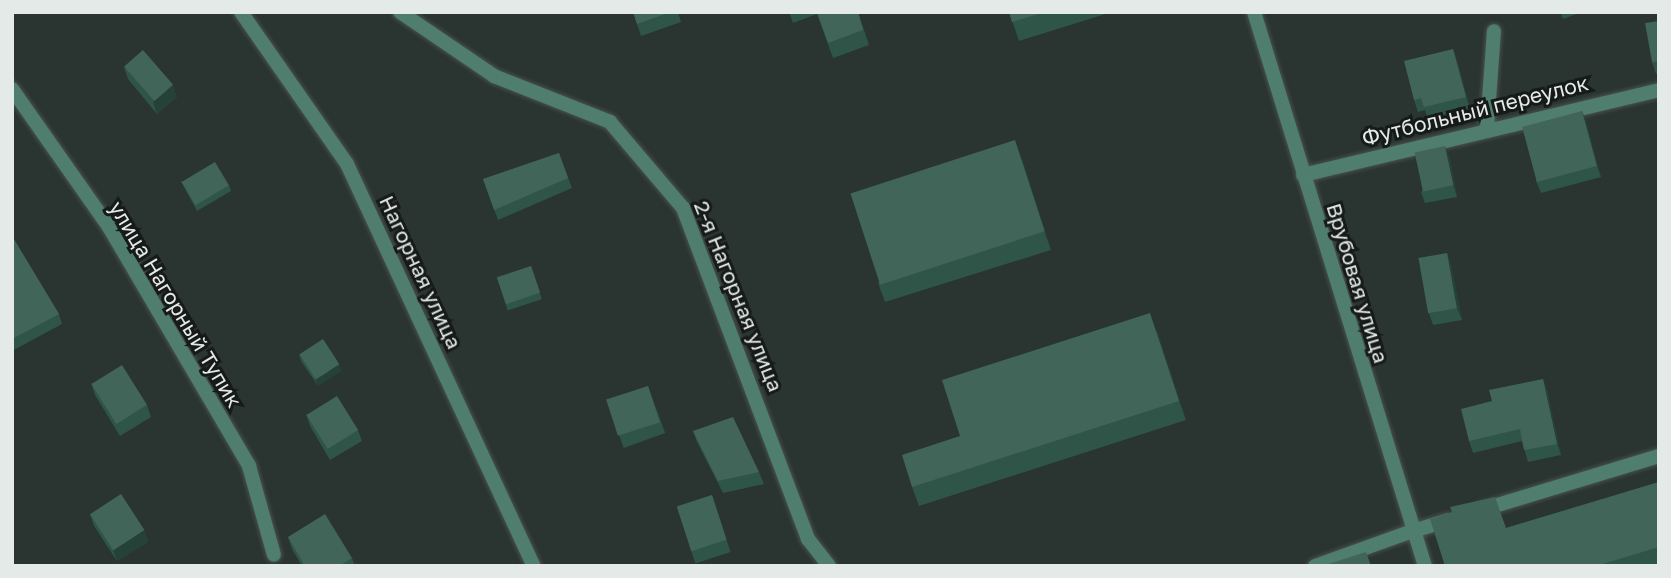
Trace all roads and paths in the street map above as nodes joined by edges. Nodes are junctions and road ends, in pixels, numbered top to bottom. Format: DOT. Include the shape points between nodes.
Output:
graph roads {
  1 [pos="242,12"];
  2 [pos="400,12"];
  3 [pos="1254,12"];
  4 [pos="1494,31"];
  5 [pos="12,89"];
  6 [pos="1659,90"];
  7 [pos="1487,128"];
  8 [pos="1303,175"];
  9 [pos="1659,456"];
  10 [pos="1413,531"];
  11 [pos="274,555"];
  12 [pos="534,566"];
  13 [pos="829,566"];
  14 [pos="1315,566"];
  15 [pos="1425,566"];
  1 -- 12 [label="street, Нагорная улица" via="347,164"];
  2 -- 13 [label="street, 2-я Нагорная улица" via="494,76 610,122 683,208 808,539"];
  3 -- 8 [label="street, Врубовая улица"];
  4 -- 7 [label="street"];
  5 -- 11 [label="street, улица Нагорный Тупик" via="109,227 249,466"];
  6 -- 7 [label="street, Футбольный переулок"];
  7 -- 8 [label="street, Футбольный переулок"];
  8 -- 10 [label="street, Врубовая улица"];
  9 -- 10 [label="street"];
  10 -- 14 [label="street"];
  10 -- 15 [label="street, Врубовая улица"];
}
